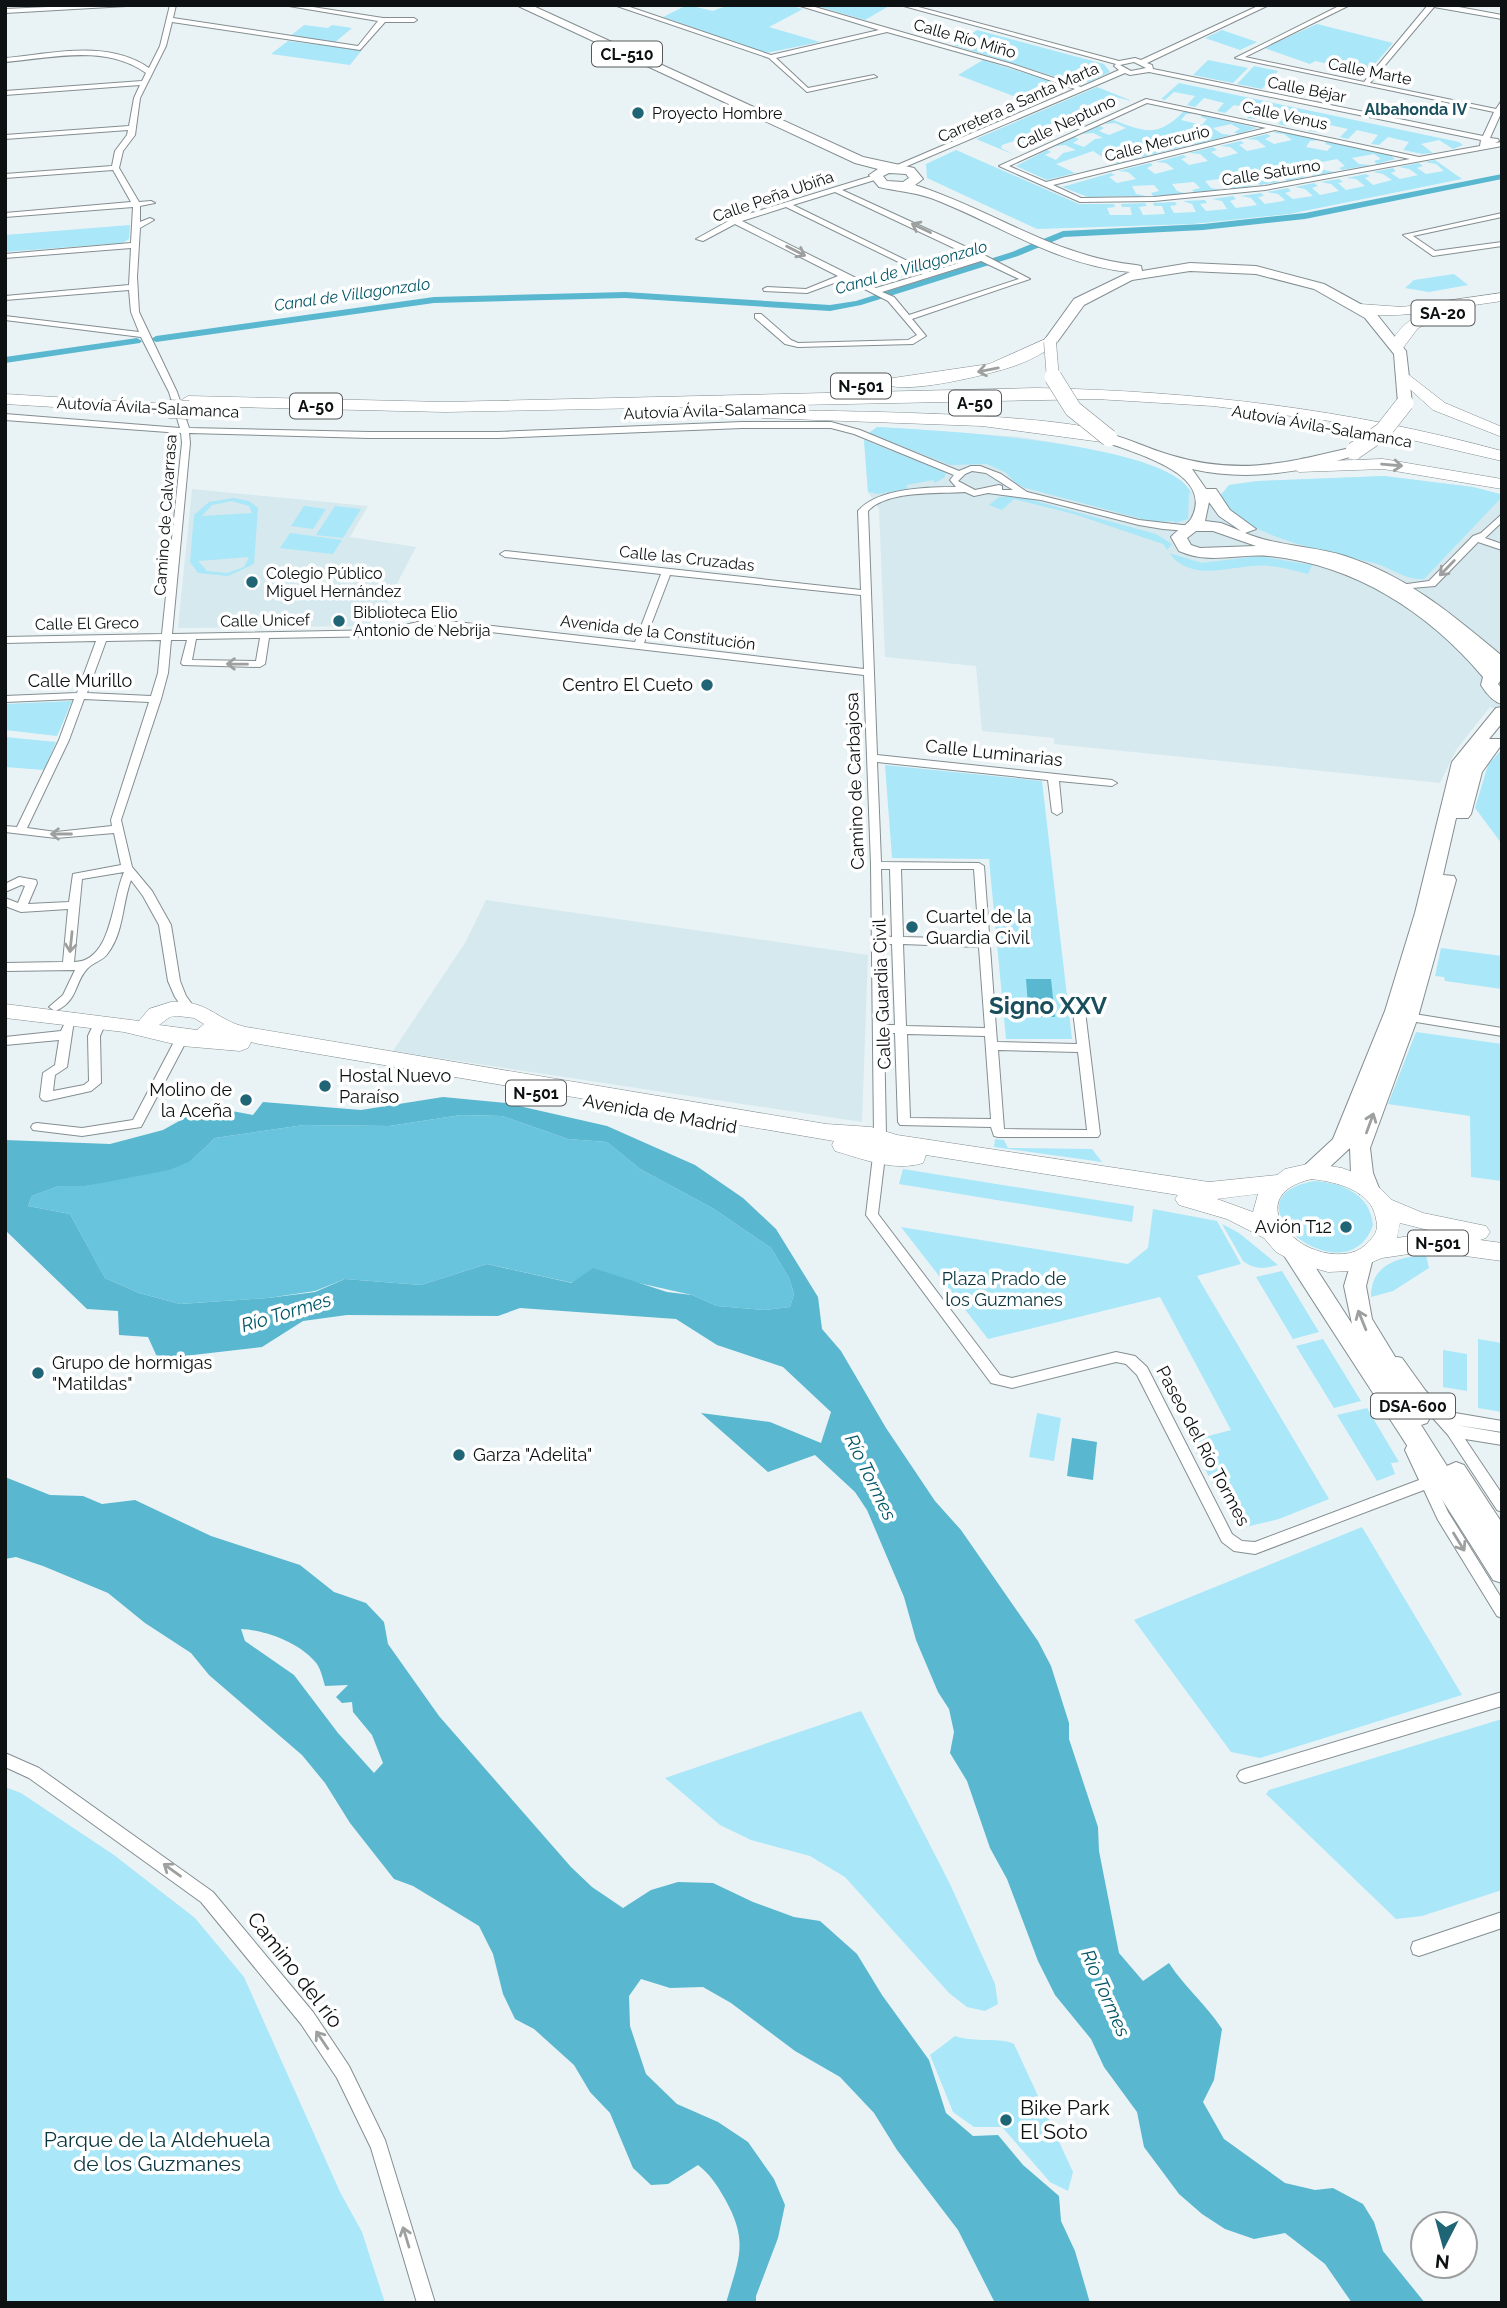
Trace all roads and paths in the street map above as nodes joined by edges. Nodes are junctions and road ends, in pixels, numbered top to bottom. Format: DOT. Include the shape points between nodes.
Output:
graph roads {
  1 [pos="141,5"];
  2 [pos="173,5"];
  3 [pos="286,5"];
  4 [pos="348,5"];
  5 [pos="521,5"];
  6 [pos="617,5"];
  7 [pos="800,5"];
  8 [pos="903,5"];
  9 [pos="1266,5"];
  10 [pos="1347,5"];
  11 [pos="1434,5"];
  12 [pos="1497,5"];
  13 [pos="5,10"];
  14 [pos="346,14"];
  15 [pos="1502,15"];
  16 [pos="170,20"];
  17 [pos="383,20"];
  18 [pos="414,20"];
  19 [pos="888,30"];
  20 [pos="771,57"];
  21 [pos="5,60"];
  22 [pos="1143,62"];
  23 [pos="1119,63"];
  24 [pos="1149,70"];
  25 [pos="1123,71"];
  26 [pos="145,75"];
  27 [pos="874,78"];
  28 [pos="1366,84"];
  29 [pos="1081,89"];
  30 [pos="5,93"];
  31 [pos="1502,102"];
  32 [pos="1140,103"];
  33 [pos="1497,111"];
  34 [pos="133,128"];
  35 [pos="1276,128"];
  36 [pos="1463,136"];
  37 [pos="5,137"];
  38 [pos="1483,139"];
  39 [pos="1502,143"];
  40 [pos="1476,147"];
  41 [pos="924,158"];
  42 [pos="1423,159"];
  43 [pos="859,160"];
  44 [pos="894,168"];
  45 [pos="115,169"];
  46 [pos="5,177"];
  47 [pos="878,178"];
  48 [pos="912,180"];
  49 [pos="854,183"];
  50 [pos="1045,185"];
  51 [pos="834,189"];
  52 [pos="848,193"];
  53 [pos="151,203"];
  54 [pos="136,204"];
  55 [pos="785,204"];
  56 [pos="5,215"];
  57 [pos="1502,215"];
  58 [pos="150,220"];
  59 [pos="735,221"];
  60 [pos="136,227"];
  61 [pos="700,239"];
  62 [pos="1502,244"];
  63 [pos="135,245"];
  64 [pos="5,256"];
  65 [pos="1070,256"];
  66 [pos="989,260"];
  67 [pos="1162,270"];
  68 [pos="929,274"];
  69 [pos="845,276"];
  70 [pos="1087,285"];
  71 [pos="135,287"];
  72 [pos="767,289"];
  73 [pos="880,294"];
  74 [pos="1502,297"];
  75 [pos="5,298"];
  76 [pos="1502,303"];
  77 [pos="1360,308"];
  78 [pos="758,316"];
  79 [pos="5,317"];
  80 [pos="908,318"];
  81 [pos="145,335"];
  82 [pos="1050,342"];
  83 [pos="1398,345"];
  84 [pos="1409,380"];
  85 [pos="5,387"];
  86 [pos="5,399"];
  87 [pos="665,402"];
  88 [pos="168,405"];
  89 [pos="188,406"];
  90 [pos="632,412"];
  91 [pos="5,417"];
  92 [pos="186,431"];
  93 [pos="1502,432"];
  94 [pos="1109,438"];
  95 [pos="1502,456"];
  96 [pos="1158,457"];
  97 [pos="1502,466"];
  98 [pos="1299,467"];
  99 [pos="1249,471"];
  100 [pos="958,476"];
  101 [pos="1002,479"];
  102 [pos="1502,484"];
  103 [pos="943,488"];
  104 [pos="964,489"];
  105 [pos="992,492"];
  106 [pos="1211,492"];
  107 [pos="1023,493"];
  108 [pos="1502,517"];
  109 [pos="1192,526"];
  110 [pos="1154,527"];
  111 [pos="1228,531"];
  112 [pos="1476,538"];
  113 [pos="1180,542"];
  114 [pos="1502,547"];
  115 [pos="1299,550"];
  116 [pos="1232,552"];
  117 [pos="505,554"];
  118 [pos="666,572"];
  119 [pos="1403,587"];
  120 [pos="866,593"];
  121 [pos="444,623"];
  122 [pos="265,636"];
  123 [pos="169,637"];
  124 [pos="192,637"];
  125 [pos="102,639"];
  126 [pos="5,640"];
  127 [pos="638,646"];
  128 [pos="1498,671"];
  129 [pos="868,672"];
  130 [pos="82,696"];
  131 [pos="5,699"];
  132 [pos="156,699"];
  133 [pos="1501,704"];
  134 [pos="1502,733"];
  135 [pos="872,758"];
  136 [pos="1053,776"];
  137 [pos="1112,783"];
  138 [pos="1463,783"];
  139 [pos="1057,812"];
  140 [pos="5,829"];
  141 [pos="117,830"];
  142 [pos="20,831"];
  143 [pos="876,865"];
  144 [pos="895,865"];
  145 [pos="128,870"];
  146 [pos="5,889"];
  147 [pos="145,889"];
  148 [pos="120,893"];
  149 [pos="5,902"];
  150 [pos="74,905"];
  151 [pos="21,908"];
  152 [pos="877,940"];
  153 [pos="898,941"];
  154 [pos="984,943"];
  155 [pos="87,965"];
  156 [pos="68,966"];
  157 [pos="5,967"];
  158 [pos="174,981"];
  159 [pos="5,1004"];
  160 [pos="5,1011"];
  161 [pos="191,1011"];
  162 [pos="1079,1011"];
  163 [pos="1408,1017"];
  164 [pos="157,1019"];
  165 [pos="65,1020"];
  166 [pos="100,1022"];
  167 [pos="878,1029"];
  168 [pos="901,1030"];
  169 [pos="990,1032"];
  170 [pos="1502,1032"];
  171 [pos="199,1033"];
  172 [pos="5,1041"];
  173 [pos="992,1046"];
  174 [pos="1083,1048"];
  175 [pos="46,1097"];
  176 [pos="997,1123"];
  177 [pos="37,1127"];
  178 [pos="883,1143"];
  179 [pos="1312,1171"];
  180 [pos="1277,1183"];
  181 [pos="1376,1197"];
  182 [pos="1272,1232"];
  183 [pos="1502,1236"];
  184 [pos="1293,1251"];
  185 [pos="1502,1252"];
  186 [pos="1370,1254"];
  187 [pos="1383,1338"];
  188 [pos="1377,1381"];
  189 [pos="1449,1426"];
  190 [pos="1502,1427"];
  191 [pos="1502,1439"];
  192 [pos="1426,1483"];
  193 [pos="1502,1506"];
  194 [pos="1502,1544"];
  195 [pos="1502,1573"];
  196 [pos="1502,1612"];
  197 [pos="1502,1699"];
  198 [pos="5,1760"];
  199 [pos="1245,1776"];
  200 [pos="1502,1920"];
  201 [pos="1419,1948"];
  202 [pos="426,2303"];
  1 -- 13 [label="street"];
  2 -- 16 [label="street"];
  3 -- 14 [label="street"];
  4 -- 14 [label="street"];
  5 -- 43 [label="main road, CL-510"];
  6 -- 20 [label="street"];
  7 -- 19 [label="street, Calle Río Miño"];
  8 -- 23 [label="street"];
  9 -- 22 [label="street"];
  10 -- 28 [label="street, Calle Marte" via="1238,58"];
  11 -- 15 [label="street"];
  11 -- 28 [label="street"];
  12 -- 15 [label="street"];
  14 -- 17 [label="street"];
  16 -- 17 [label="street" via="360,48"];
  16 -- 26 [label="street" via="159,58"];
  17 -- 18 [label="street"];
  19 -- 20 [label="street"];
  19 -- 29 [label="street, Calle Río Miño"];
  20 -- 27 [label="street" via="807,90"];
  21 -- 26 [label="street" via="111,54"];
  22 -- 23 [label="street"];
  22 -- 24 [label="street"];
  23 -- 25 [label="street" via="1117,67"];
  24 -- 25 [label="street, Calle Béjar"];
  24 -- 36 [label="street, Calle Béjar"];
  25 -- 29 [label="street, Carretera a Santa Marta"];
  26 -- 30 [label="street" via="131,83"];
  26 -- 34 [label="street" via="135,103"];
  28 -- 33 [label="street, Calle Marte"];
  29 -- 41 [label="street, Carretera a Santa Marta"];
  31 -- 33 [label="street"];
  32 -- 35 [label="street, Calle Venus" via="1153,101"];
  32 -- 50 [label="street, Calle Neptuno" via="1003,166"];
  33 -- 38 [label="street"];
  34 -- 37 [label="street"];
  34 -- 45 [label="street" via="119,151"];
  35 -- 42 [label="street, Calle Venus"];
  35 -- 50 [label="street, Calle Mercurio"];
  36 -- 38 [label="street, Calle Béjar"];
  36 -- 40 [label="street"];
  38 -- 39 [label="street, Calle Béjar"];
  38 -- 40 [label="street, Calle Saturno"];
  39 -- 40 [label="street, Calle Saturno"];
  40 -- 42 [label="street, Calle Saturno"];
  41 -- 44 [label="street, Carretera a Santa Marta"];
  41 -- 48 [label="street, Carretera a Santa Marta"];
  42 -- 50 [label="street, Calle Saturno" via="1231,193 1154,199 1080,200"];
  43 -- 44 [label="main road, CL-510"];
  43 -- 47 [label="main road, CL-510"];
  44 -- 47 [label="main road"];
  44 -- 48 [label="main road, CL-510"];
  45 -- 46 [label="street"];
  45 -- 54 [label="street"];
  47 -- 48 [label="main road, CL-510"];
  47 -- 49 [label="street, Calle Peña Ubiña"];
  48 -- 65 [label="main road, CL-510" via="935,195"];
  49 -- 51 [label="street, Calle Peña Ubiña"];
  49 -- 52 [label="street"];
  51 -- 52 [label="street"];
  51 -- 55 [label="street, Calle Peña Ubiña"];
  66 -- 52 [label="street, one-way"];
  53 -- 54 [label="street"];
  54 -- 56 [label="street"];
  54 -- 60 [label="street, Camino de Calvarrasa"];
  55 -- 59 [label="street, Calle Peña Ubiña"];
  55 -- 68 [label="street"];
  57 -- 62 [label="street" via="1407,235 1433,254"];
  58 -- 60 [label="street"];
  59 -- 61 [label="street, Calle Peña Ubiña"];
  59 -- 69 [label="street, one-way"];
  60 -- 63 [label="street, Camino de Calvarrasa"];
  63 -- 64 [label="street"];
  63 -- 71 [label="street, Camino de Calvarrasa"];
  65 -- 67 [label="main road, CL-510" via="1112,268"];
  65 -- 70 [label="main road, CL-510"];
  66 -- 68 [label="street"];
  66 -- 80 [label="street" via="1026,279"];
  67 -- 70 [label="main road"];
  67 -- 77 [label="main road" via="1215,267 1267,272 1325,289"];
  68 -- 73 [label="street"];
  69 -- 72 [label="street" via="807,291"];
  69 -- 73 [label="street"];
  70 -- 82 [label="main road" via="1062,317"];
  71 -- 75 [label="street"];
  71 -- 81 [label="street, Camino de Calvarrasa" via="134,307"];
  73 -- 80 [label="street"];
  74 -- 77 [label="highway, SA-20" via="1402,311"];
  76 -- 83 [label="highway, SA-20" via="1424,318 1403,332"];
  77 -- 83 [label="main road"];
  78 -- 80 [label="street" via="798,345 921,339"];
  79 -- 81 [label="street"];
  81 -- 92 [label="street, Camino de Calvarrasa"];
  82 -- 87 [label="highway, N-501, one-way" via="1028,358 1005,366 952,376"];
  82 -- 94 [label="main road, bridge" via="1048,365 1061,396"];
  83 -- 84 [label="main road"];
  84 -- 93 [label="highway" via="1435,406"];
  84 -- 98 [label="main road, bridge" via="1405,403 1383,433 1354,450"];
  85 -- 88 [label="highway, Autovía Ávila-Salamanca / A-50"];
  86 -- 88 [label="highway, Autovía Ávila-Salamanca / A-50"];
  87 -- 89 [label="highway, Autovía Ávila-Salamanca / A-50"];
  87 -- 95 [label="highway, Autovía Ávila-Salamanca / A-50" via="1037,393 1164,395 1311,412 1419,433"];
  88 -- 89 [label="highway, Autovía Ávila-Salamanca / A-50, bridge"];
  89 -- 90 [label="highway, Autovía Ávila-Salamanca / A-50" via="332,416"];
  90 -- 94 [label="highway, N-501" via="996,422"];
  90 -- 97 [label="highway, Autovía Ávila-Salamanca / A-50" via="1039,402 1155,404 1312,421 1418,442"];
  91 -- 92 [label="street"];
  92 -- 100 [label="street" via="434,435 831,425"];
  92 -- 123 [label="street, Camino de Calvarrasa"];
  94 -- 96 [label="main road"];
  96 -- 99 [label="main road" via="1190,466"];
  96 -- 109 [label="main road" via="1180,467 1198,484 1202,515"];
  98 -- 99 [label="main road"];
  98 -- 102 [label="highway, one-way" via="1383,464"];
  99 -- 106 [label="main road" via="1216,483"];
  100 -- 101 [label="street" via="971,469 986,470"];
  100 -- 103 [label="street, Camino de Carbajosa"];
  100 -- 104 [label="street"];
  101 -- 105 [label="street"];
  101 -- 107 [label="street"];
  103 -- 104 [label="street, Camino de Carbajosa"];
  103 -- 120 [label="street, Camino de Carbajosa" via="872,501 864,507"];
  104 -- 105 [label="street, Camino de Carbajosa"];
  105 -- 107 [label="street"];
  106 -- 111 [label="main road" via="1211,512"];
  106 -- 115 [label="main road" via="1231,520"];
  107 -- 110 [label="street"];
  108 -- 112 [label="street"];
  109 -- 110 [label="street"];
  109 -- 111 [label="main road"];
  109 -- 113 [label="main road" via="1182,532"];
  110 -- 113 [label="street"];
  111 -- 115 [label="main road"];
  111 -- 116 [label="main road" via="1238,544"];
  112 -- 114 [label="street"];
  112 -- 119 [label="street, one-way" via="1432,584"];
  113 -- 116 [label="main road" via="1203,555"];
  115 -- 119 [label="main road" via="1338,559"];
  116 -- 128 [label="main road" via="1268,551 1314,560 1400,593"];
  117 -- 118 [label="street, Calle las Cruzadas"];
  118 -- 120 [label="street, Calle las Cruzadas"];
  118 -- 127 [label="street"];
  119 -- 128 [label="main road" via="1450,619"];
  120 -- 129 [label="street, Camino de Carbajosa"];
  121 -- 122 [label="street, Calle Unicef" via="430,622 384,634"];
  121 -- 127 [label="street, Avenida de la Constitución"];
  122 -- 124 [label="street, Calle Unicef"];
  122 -- 124 [label="street, one-way" via="260,664 186,663"];
  123 -- 124 [label="street, Calle Unicef"];
  123 -- 125 [label="street, Calle El Greco"];
  123 -- 132 [label="street, Camino de Calvarrasa"];
  125 -- 126 [label="street, Calle El Greco"];
  125 -- 130 [label="street"];
  127 -- 129 [label="street, Avenida de la Constitución"];
  128 -- 133 [label="main road" via="1489,685"];
  129 -- 135 [label="street, Camino de Carbajosa"];
  130 -- 131 [label="street, Calle Murillo"];
  130 -- 132 [label="street, Calle Murillo"];
  130 -- 142 [label="street"];
  132 -- 141 [label="street, Camino de Calvarrasa" via="118,810"];
  133 -- 138 [label="main road" via="1468,752"];
  134 -- 138 [label="main road"];
  135 -- 136 [label="street, Calle Luminarias"];
  135 -- 143 [label="street, Camino de Carbajosa"];
  136 -- 137 [label="street, Calle Luminarias"];
  136 -- 139 [label="street"];
  138 -- 163 [label="main road" via="1438,918"];
  138 -- 179 [label="main road" via="1389,1028 1342,1143"];
  140 -- 142 [label="street"];
  141 -- 142 [label="street, one-way" via="57,835"];
  141 -- 145 [label="street"];
  143 -- 144 [label="street"];
  143 -- 152 [label="street, Camino de Carbajosa"];
  144 -- 153 [label="street, Calle Guardia Civil"];
  144 -- 154 [label="street" via="979,866"];
  145 -- 147 [label="street"];
  145 -- 148 [label="street"];
  145 -- 150 [label="street" via="77,876"];
  146 -- 151 [label="street" via="19,881 32,883"];
  147 -- 148 [label="street"];
  147 -- 158 [label="street" via="165,925"];
  148 -- 155 [label="street" via="111,939"];
  149 -- 151 [label="street"];
  150 -- 151 [label="street"];
  150 -- 156 [label="street, one-way"];
  152 -- 153 [label="street"];
  152 -- 167 [label="street, Camino de Carbajosa"];
  153 -- 154 [label="street"];
  153 -- 168 [label="street, Calle Guardia Civil"];
  154 -- 169 [label="street"];
  155 -- 156 [label="street"];
  155 -- 165 [label="street" via="67,997"];
  156 -- 157 [label="street"];
  158 -- 161 [label="street"];
  158 -- 164 [label="street"];
  159 -- 165 [label="highway"];
  160 -- 165 [label="highway"];
  161 -- 164 [label="highway"];
  161 -- 171 [label="highway" via="203,1013"];
  162 -- 174 [label="street"];
  163 -- 170 [label="street"];
  181 -- 163 [label="main road, one-way" via="1362,1173 1360,1148"];
  164 -- 165 [label="highway"];
  164 -- 166 [label="highway"];
  164 -- 171 [label="highway, Avenida de Madrid"];
  165 -- 166 [label="highway"];
  165 -- 172 [label="street"];
  165 -- 175 [label="street" via="61,1068 49,1073"];
  166 -- 175 [label="street" via="94,1036 95,1083"];
  167 -- 168 [label="street"];
  167 -- 178 [label="street, Camino de Carbajosa"];
  168 -- 169 [label="street"];
  168 -- 178 [label="street, Calle Guardia Civil"];
  169 -- 173 [label="street"];
  171 -- 177 [label="street" via="137,1124 82,1132"];
  171 -- 178 [label="highway, Avenida de Madrid / N-501" via="831,1143"];
  173 -- 174 [label="street"];
  173 -- 176 [label="street"];
  174 -- 176 [label="street" via="1094,1134 999,1133"];
  176 -- 178 [label="street"];
  178 -- 180 [label="highway, Avenida de Madrid / N-501" via="1209,1191"];
  178 -- 182 [label="highway, Avenida de Madrid / N-501" via="1202,1202"];
  178 -- 192 [label="street, Paseo del Río Tormes" via="872,1216 996,1379 1012,1383 1109,1359 1129,1360 1142,1371 1227,1538 1239,1547 1255,1548"];
  179 -- 180 [label="highway, N-501"];
  179 -- 181 [label="highway, N-501" via="1332,1172"];
  180 -- 182 [label="highway" via="1264,1206"];
  181 -- 183 [label="highway, N-501" via="1419,1221"];
  181 -- 186 [label="highway, N-501" via="1388,1215 1388,1234"];
  182 -- 184 [label="highway, N-501"];
  184 -- 186 [label="highway, N-501" via="1328,1262"];
  184 -- 188 [label="main road, DSA-600"];
  185 -- 186 [label="highway, N-501" via="1429,1242"];
  194 -- 186 [label="main road, DSA-600, one-way" via="1361,1320 1355,1286"];
  187 -- 189 [label="street" via="1420,1394"];
  188 -- 192 [label="street"];
  188 -- 195 [label="main road, DSA-600"];
  189 -- 190 [label="street" via="1455,1419"];
  189 -- 191 [label="street"];
  189 -- 193 [label="street"];
  192 -- 196 [label="street, one-way"];
  197 -- 199 [label="street"];
  202 -- 198 [label="street, Camino del río, one-way" via="379,2146 348,2081 307,2018 207,1897 34,1773"];
  200 -- 201 [label="street"];
}
